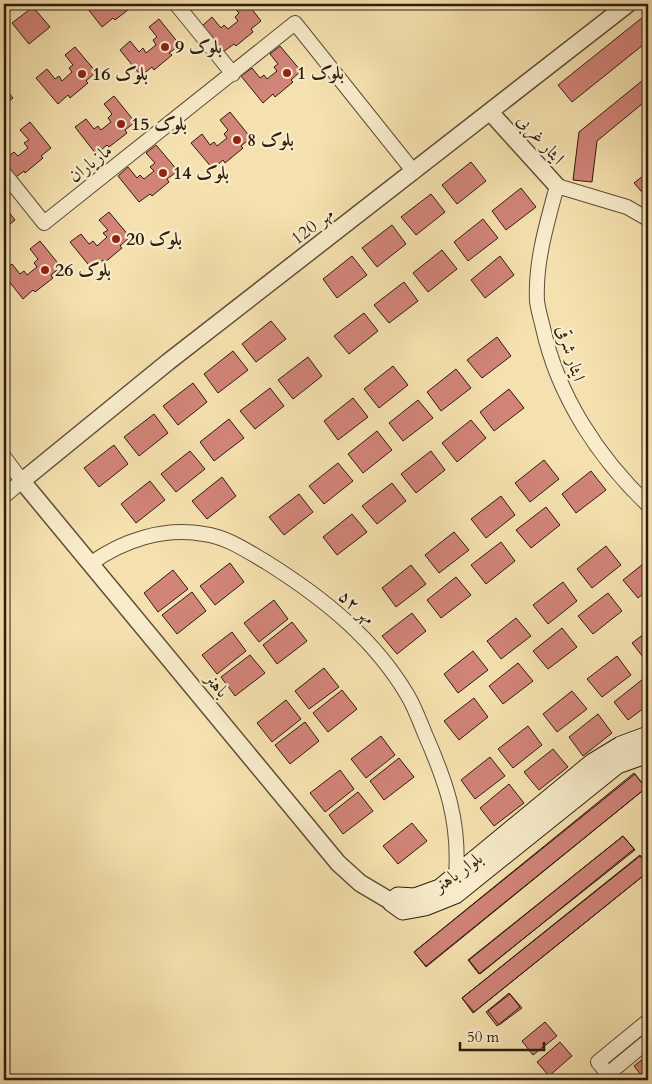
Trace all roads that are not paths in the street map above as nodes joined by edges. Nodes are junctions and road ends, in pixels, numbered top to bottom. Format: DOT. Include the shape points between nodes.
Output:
graph roads {
  1 [pos="176,4"];
  2 [pos="628,4"];
  3 [pos="233,74"];
  4 [pos="491,113"];
  5 [pos="4,172"];
  6 [pos="414,172"];
  7 [pos="557,186"];
  8 [pos="648,219"];
  9 [pos="4,457"];
  10 [pos="22,482"];
  11 [pos="4,496"];
  12 [pos="648,505"];
  13 [pos="90,564"];
  14 [pos="648,736"];
  15 [pos="648,753"];
  16 [pos="456,877"];
  17 [pos="392,902"];
  18 [pos="648,1021"];
  19 [pos="648,1040"];
  20 [pos="610,1077"];
  1 -- 3 [label="street"];
  2 -- 4 [label="street, مهر 120"];
  3 -- 5 [label="street, مازیاران" via="44,222"];
  3 -- 6 [label="street, مازیاران" via="295,23"];
  4 -- 6 [label="street, مهر 120"];
  4 -- 7 [label="street, ایثار غربی"];
  6 -- 10 [label="street, مهر 120" via="168,362"];
  7 -- 8 [label="street, ایثار غربی" via="627,207"];
  7 -- 12 [label="street, ایثار شرقی" via="539,261 538,303 548,350 565,394 591,437 626,484"];
  9 -- 10 [label="street"];
  10 -- 11 [label="street"];
  10 -- 13 [label="street, باهنر"];
  13 -- 16 [label="street, مهر ۵۲" via="103,554 156,534 206,534 239,546 330,606 370,644 409,698 436,759 454,814 458,847"];
  13 -- 17 [label="street, باهنر" via="338,863 360,883"];
  14 -- 16 [label="main road, بلوار باهنر" via="621,746 594,763"];
  15 -- 17 [label="main road, بلوار باهنر" via="617,764 455,894 425,906 403,910"];
  16 -- 17 [label="main road, بلوار باهنر" via="440,889 415,898 398,897"];
  18 -- 20 [label="street" via="598,1062"];
  19 -- 20 [label="street"];
}
